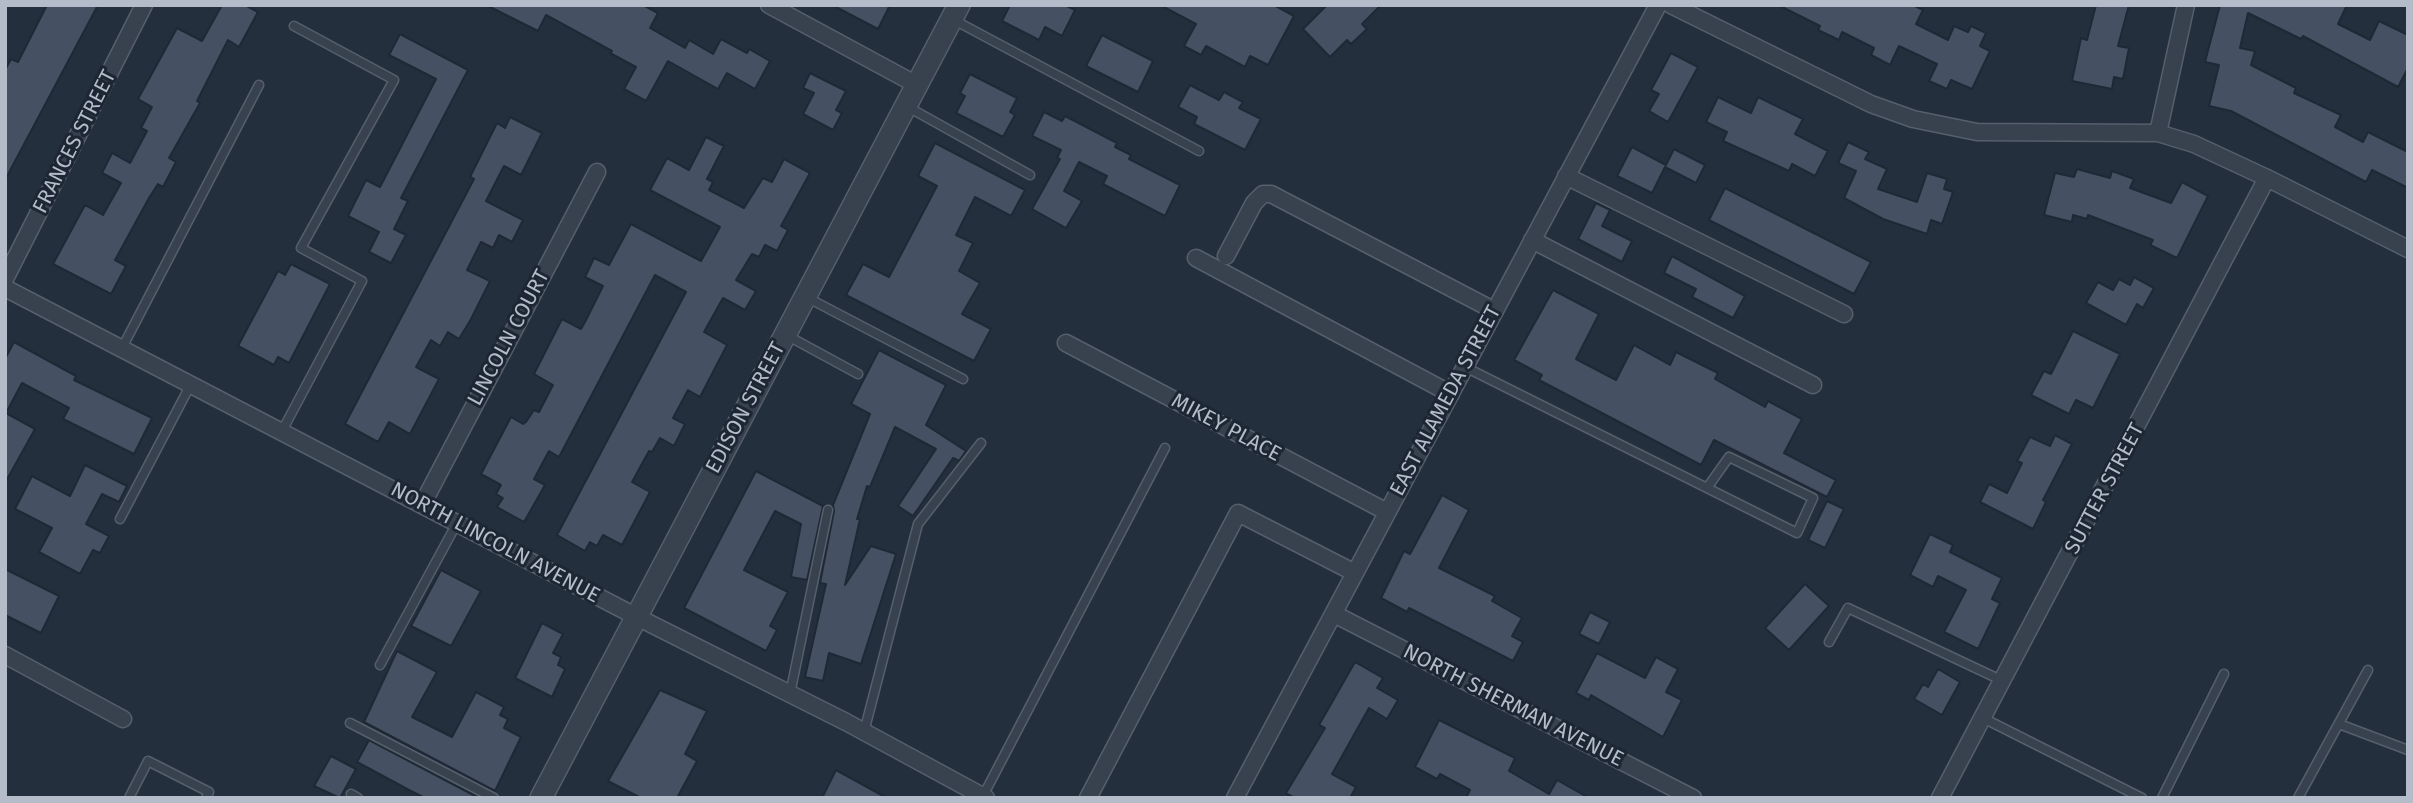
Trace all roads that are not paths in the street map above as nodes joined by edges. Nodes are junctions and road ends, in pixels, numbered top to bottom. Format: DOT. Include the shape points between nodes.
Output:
graph roads {
  1 [pos="144,5"];
  2 [pos="769,5"];
  3 [pos="1658,5"];
  4 [pos="1671,5"];
  5 [pos="2186,5"];
  6 [pos="955,12"];
  7 [pos="294,26"];
  8 [pos="259,85"];
  9 [pos="916,85"];
  10 [pos="906,105"];
  11 [pos="2158,133"];
  12 [pos="1199,151"];
  13 [pos="597,172"];
  14 [pos="1030,175"];
  15 [pos="1566,176"];
  16 [pos="2267,178"];
  17 [pos="1532,240"];
  18 [pos="2408,249"];
  19 [pos="1226,256"];
  20 [pos="1196,258"];
  21 [pos="5,279"];
  22 [pos="5,288"];
  23 [pos="805,297"];
  24 [pos="1495,310"];
  25 [pos="1844,314"];
  26 [pos="785,334"];
  27 [pos="1066,343"];
  28 [pos="122,348"];
  29 [pos="1465,367"];
  30 [pos="858,374"];
  31 [pos="963,379"];
  32 [pos="191,383"];
  33 [pos="1812,385"];
  34 [pos="1451,394"];
  35 [pos="282,431"];
  36 [pos="981,443"];
  37 [pos="1165,448"];
  38 [pos="1707,488"];
  39 [pos="422,505"];
  40 [pos="828,510"];
  41 [pos="1387,512"];
  42 [pos="120,519"];
  43 [pos="457,523"];
  44 [pos="1355,573"];
  45 [pos="1334,614"];
  46 [pos="637,617"];
  47 [pos="1829,642"];
  48 [pos="6,657"];
  49 [pos="380,666"];
  50 [pos="2368,670"];
  51 [pos="2224,674"];
  52 [pos="2003,681"];
  53 [pos="790,694"];
  54 [pos="1983,718"];
  55 [pos="123,719"];
  56 [pos="350,723"];
  57 [pos="2339,723"];
  58 [pos="864,732"];
  59 [pos="2408,750"];
  60 [pos="984,797"];
  61 [pos="128,798"];
  62 [pos="206,798"];
  63 [pos="494,798"];
  64 [pos="541,798"];
  65 [pos="1088,798"];
  66 [pos="1236,798"];
  67 [pos="1693,798"];
  68 [pos="1940,798"];
  69 [pos="2142,798"];
  70 [pos="2162,798"];
  71 [pos="2298,798"];
  1 -- 21 [label="street, FRANCES STREET"];
  2 -- 9 [label="street"];
  3 -- 15 [label="street, EAST ALAMEDA STREET"];
  4 -- 11 [label="street" via="1871,104 1913,120 1977,132"];
  5 -- 11 [label="street"];
  6 -- 9 [label="street, EDISON STREET"];
  6 -- 12 [label="lane, EDISON STREET"];
  7 -- 35 [label="lane" via="394,80 301,248 362,281"];
  8 -- 28 [label="lane"];
  9 -- 10 [label="street, EDISON STREET"];
  10 -- 14 [label="lane"];
  10 -- 23 [label="street, EDISON STREET"];
  11 -- 16 [label="street" via="2194,144"];
  13 -- 39 [label="street, LINCOLN COURT"];
  15 -- 17 [label="street, EAST ALAMEDA STREET"];
  15 -- 25 [label="street"];
  16 -- 18 [label="street"];
  16 -- 52 [label="street, SUTTER STREET"];
  17 -- 24 [label="street, EAST ALAMEDA STREET"];
  17 -- 33 [label="street"];
  19 -- 24 [label="street" via="1254,203 1262,194 1271,194"];
  20 -- 34 [label="street"];
  22 -- 28 [label="street, NORTH LINCOLN AVENUE"];
  23 -- 26 [label="street, EDISON STREET"];
  23 -- 31 [label="lane"];
  24 -- 29 [label="street, EAST ALAMEDA STREET"];
  26 -- 30 [label="lane"];
  26 -- 46 [label="street, EDISON STREET"];
  27 -- 41 [label="street, MIKEY PLACE"];
  28 -- 32 [label="street, NORTH LINCOLN AVENUE"];
  29 -- 34 [label="street, EAST ALAMEDA STREET"];
  29 -- 38 [label="lane"];
  32 -- 35 [label="street, NORTH LINCOLN AVENUE"];
  32 -- 42 [label="lane"];
  34 -- 41 [label="street, EAST ALAMEDA STREET"];
  35 -- 39 [label="street, NORTH LINCOLN AVENUE"];
  36 -- 58 [label="lane" via="918,524"];
  37 -- 60 [label="lane"];
  38 -- 38 [label="lane" via="1797,533 1813,498 1729,457"];
  39 -- 43 [label="street, NORTH LINCOLN AVENUE"];
  40 -- 53 [label="lane"];
  41 -- 44 [label="street, EAST ALAMEDA STREET"];
  43 -- 46 [label="street, NORTH LINCOLN AVENUE"];
  43 -- 49 [label="lane"];
  44 -- 45 [label="street, EAST ALAMEDA STREET"];
  44 -- 65 [label="street" via="1238,513"];
  45 -- 66 [label="street, EAST ALAMEDA STREET"];
  45 -- 67 [label="street, NORTH SHERMAN AVENUE"];
  46 -- 53 [label="street, NORTH LINCOLN AVENUE"];
  46 -- 64 [label="street, EDISON STREET"];
  47 -- 52 [label="lane" via="1848,608"];
  48 -- 55 [label="street"];
  50 -- 57 [label="lane"];
  51 -- 70 [label="lane"];
  52 -- 54 [label="street, SUTTER STREET"];
  53 -- 58 [label="street, NORTH LINCOLN AVENUE"];
  54 -- 68 [label="street, SUTTER STREET"];
  54 -- 69 [label="lane"];
  56 -- 63 [label="lane"];
  57 -- 59 [label="lane"];
  57 -- 71 [label="lane"];
  58 -- 60 [label="street, NORTH LINCOLN AVENUE"];
  61 -- 62 [label="lane" via="148,761 209,792"];
}
